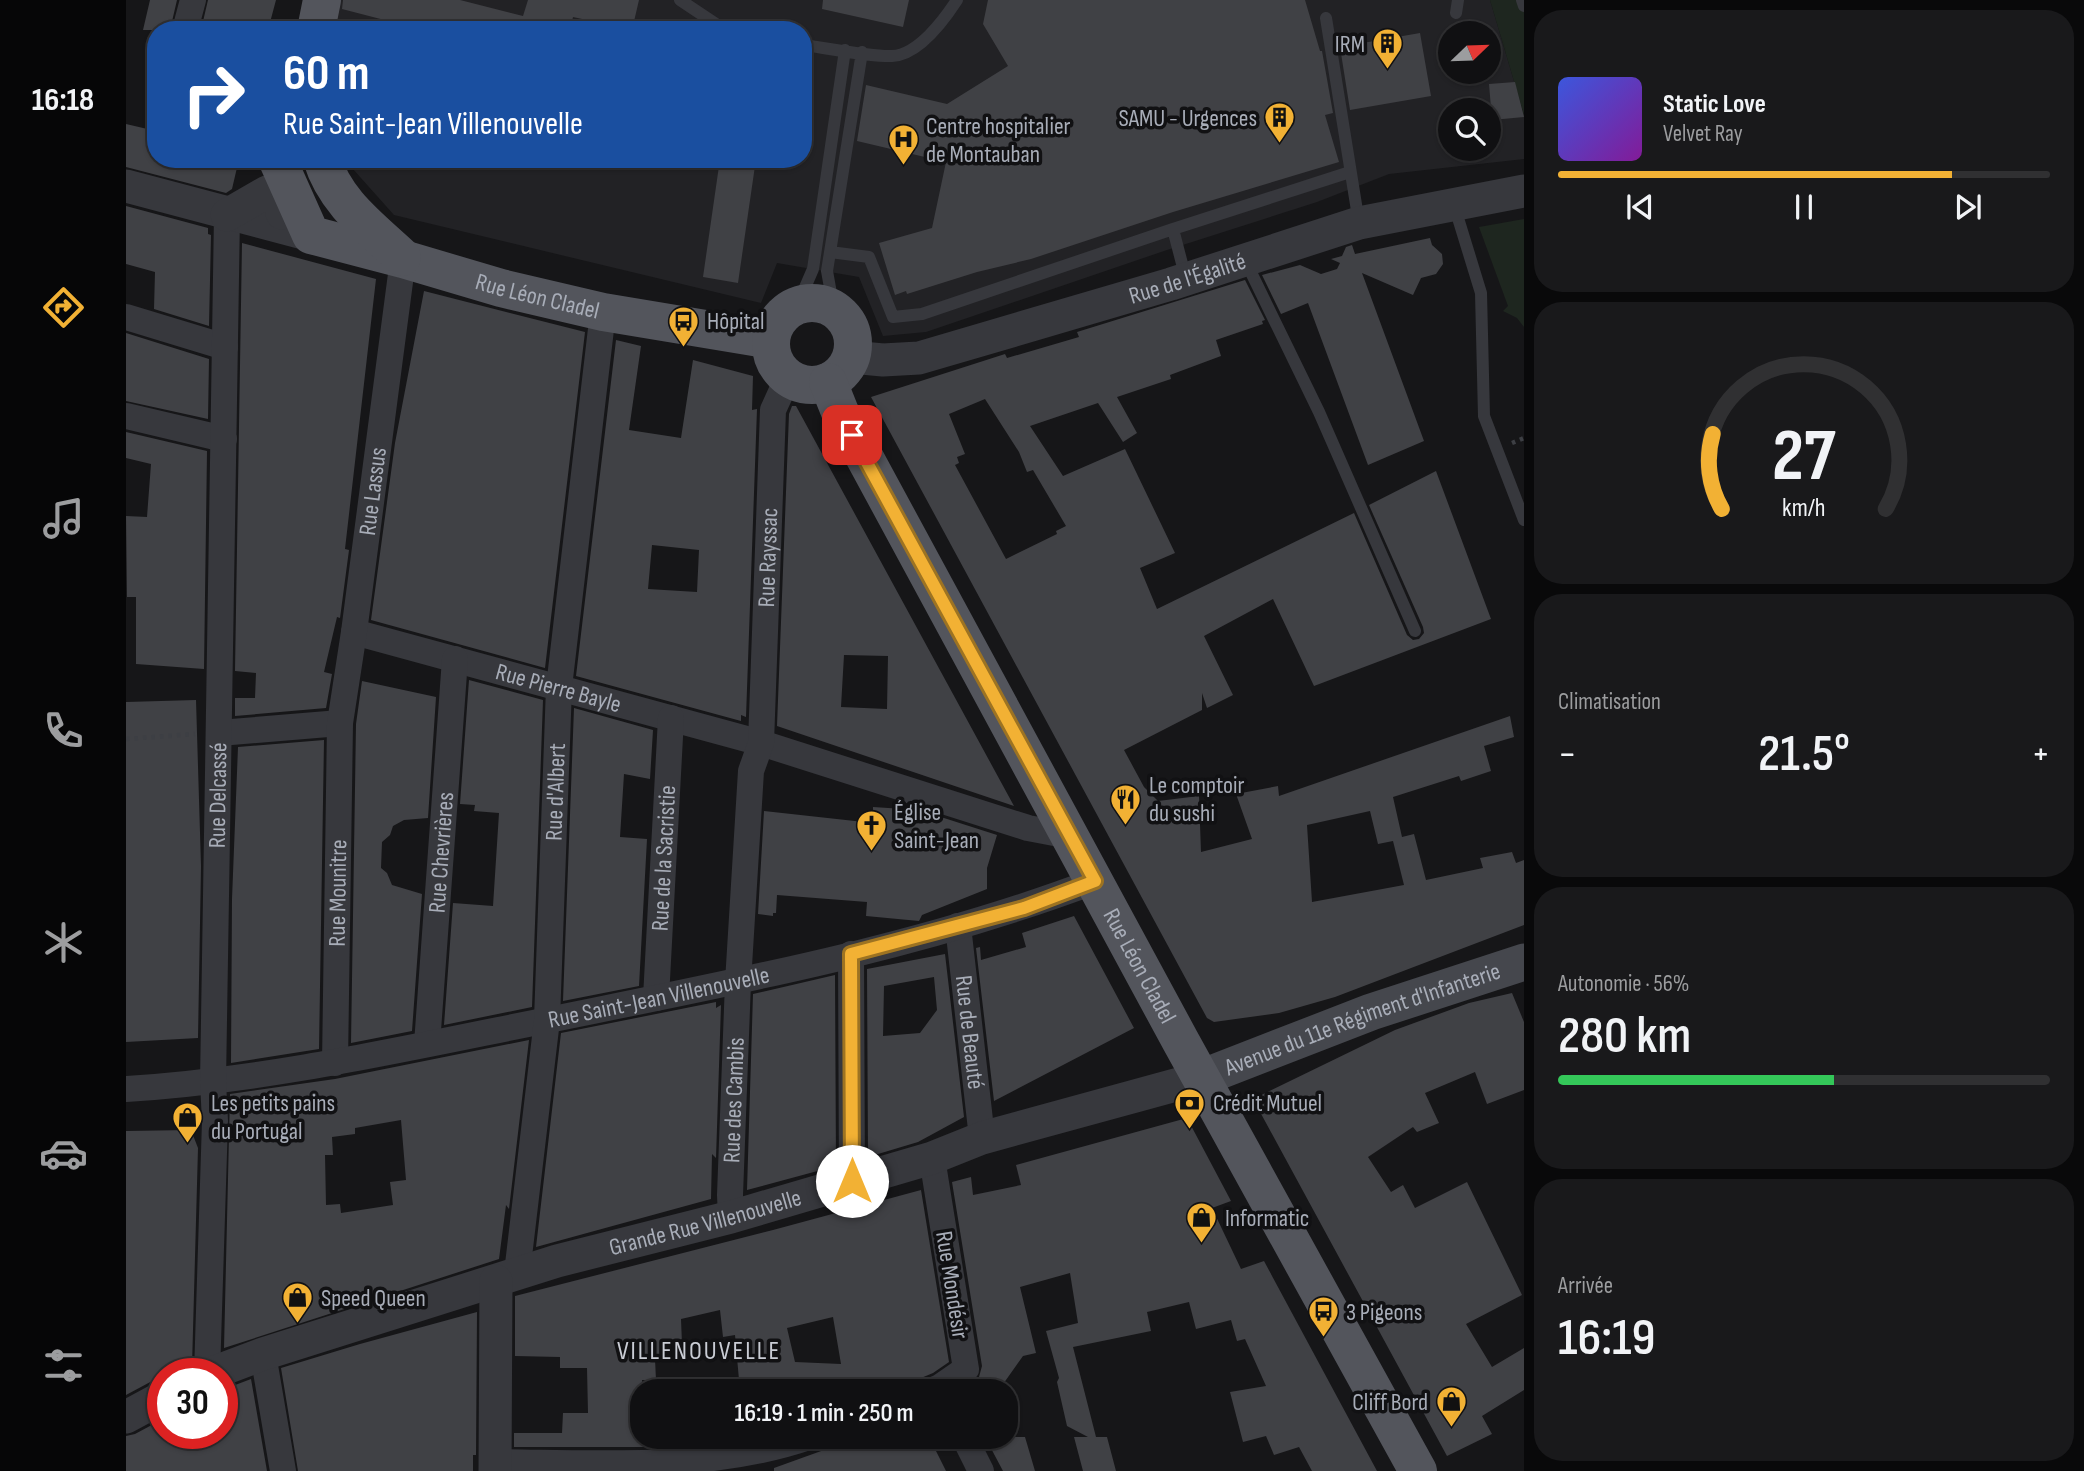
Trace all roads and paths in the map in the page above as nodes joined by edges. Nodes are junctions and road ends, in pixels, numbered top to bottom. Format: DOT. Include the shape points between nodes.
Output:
graph roads {
  1 [pos="193,0"];
  2 [pos="300,0"];
  3 [pos="322,0"];
  4 [pos="680,0"];
  5 [pos="957,0"];
  6 [pos="1522,0"];
  7 [pos="1524,6"];
  8 [pos="1326,18"];
  9 [pos="187,21"];
  10 [pos="296,21"];
  11 [pos="318,21"];
  12 [pos="711,21"];
  13 [pos="812,46"];
  14 [pos="845,50"];
  15 [pos="862,52"];
  16 [pos="273,168"];
  17 [pos="325,169"];
  18 [pos="1350,172"];
  19 [pos="126,186"];
  20 [pos="1524,191"];
  21 [pos="274,192"];
  22 [pos="1454,205"];
  23 [pos="227,215"];
  24 [pos="1359,223"];
  25 [pos="1173,229"];
  26 [pos="830,252"];
  27 [pos="403,258"];
  28 [pos="1245,260"];
  29 [pos="1186,279"];
  30 [pos="815,308"];
  31 [pos="603,312"];
  32 [pos="126,317"];
  33 [pos="771,340"];
  34 [pos="225,347"];
  35 [pos="839,369"];
  36 [pos="788,377"];
  37 [pos="126,416"];
  38 [pos="224,439"];
  39 [pos="1524,520"];
  40 [pos="1415,631"];
  41 [pos="354,632"];
  42 [pos="455,659"];
  43 [pos="559,687"];
  44 [pos="671,718"];
  45 [pos="340,723"];
  46 [pos="219,733"];
  47 [pos="126,739"];
  48 [pos="761,743"];
  49 [pos="1070,836"];
  50 [pos="1095,881"];
  51 [pos="958,926"];
  52 [pos="851,954"];
  53 [pos="1524,962"];
  54 [pos="738,982"];
  55 [pos="656,998"];
  56 [pos="547,1020"];
  57 [pos="427,1044"];
  58 [pos="335,1063"];
  59 [pos="1201,1078"];
  60 [pos="213,1082"];
  61 [pos="126,1089"];
  62 [pos="982,1138"];
  63 [pos="932,1158"];
  64 [pos="852,1181"];
  65 [pos="731,1217"];
  66 [pos="507,1277"];
  67 [pos="264,1354"];
  68 [pos="208,1358"];
  69 [pos="238,1363"];
  70 [pos="952,1379"];
  71 [pos="777,1449"];
  72 [pos="970,1449"];
  73 [pos="495,1466"];
  74 [pos="283,1471"];
  75 [pos="981,1471"];
  76 [pos="1419,1471"];
  1 -- 9 [label="street"];
  2 -- 10 [label="main road"];
  3 -- 11 [label="main road"];
  4 -- 12 [label="lane"];
  5 -- 15 [label="lane" via="939,27 917,45 894,56"];
  6 -- 7 [label="lane"];
  8 -- 18 [label="lane"];
  13 -- 14 [label="lane"];
  14 -- 15 [label="lane"];
  14 -- 30 [label="lane" via="813,269"];
  15 -- 26 [label="lane"];
  16 -- 21 [label="street"];
  17 -- 21 [label="main road"];
  17 -- 27 [label="main road" via="344,202"];
  18 -- 24 [label="lane"];
  18 -- 25 [label="lane"];
  19 -- 23 [label="street"];
  20 -- 22 [label="street, Rue de l'Égalité"];
  21 -- 23 [label="street"];
  21 -- 27 [label="main road, Rue Léon Cladel" via="311,235"];
  22 -- 24 [label="street, Rue de l'Égalité"];
  22 -- 39 [label="lane" via="1481,293 1484,416"];
  23 -- 34 [label="street, Rue Delcassé"];
  24 -- 28 [label="street, Rue de l'Égalité"];
  25 -- 26 [label="lane" via="922,314 893,317 869,257"];
  25 -- 29 [label="lane"];
  26 -- 30 [label="lane"];
  27 -- 31 [label="main road, Rue Léon Cladel"];
  27 -- 41 [label="street, Rue Lassus"];
  28 -- 29 [label="street, Rue de l'Égalité"];
  28 -- 40 [label="lane" via="1319,412"];
  29 -- 35 [label="street, Rue de l'Égalité" via="919,358"];
  30 -- 33 [label="main road" via="779,319"];
  30 -- 35 [label="main road" via="849,327 852,341"];
  31 -- 33 [label="main road, Rue Léon Cladel"];
  31 -- 43 [label="street, Rue d'Albert"];
  32 -- 34 [label="street"];
  33 -- 36 [label="main road" via="773,358"];
  34 -- 38 [label="street, Rue Delcassé"];
  35 -- 36 [label="main road" via="807,385"];
  35 -- 49 [label="main road, Rue Léon Cladel" via="840,412"];
  36 -- 48 [label="street, Rue Rayssac" via="773,410"];
  37 -- 38 [label="street"];
  38 -- 46 [label="street, Rue Delcassé"];
  41 -- 42 [label="street, Rue Pierre Bayle"];
  41 -- 45 [label="street, Rue Lassus"];
  42 -- 43 [label="street, Rue Pierre Bayle"];
  42 -- 57 [label="street, Rue Chevrières"];
  43 -- 44 [label="street, Rue Pierre Bayle"];
  43 -- 56 [label="street, Rue d'Albert"];
  44 -- 48 [label="street, Rue Pierre Bayle"];
  44 -- 55 [label="street, Rue de la Sacristie"];
  45 -- 46 [label="street"];
  45 -- 58 [label="street, Rue Mounitre"];
  46 -- 47 [label="path"];
  46 -- 60 [label="street, Rue Delcassé"];
  48 -- 49 [label="street, Rue Pierre Bayle" via="1028,828"];
  48 -- 54 [label="street, Rue Rayssac" via="751,771"];
  49 -- 50 [label="main road, Rue Léon Cladel"];
  50 -- 51 [label="street, Rue Saint-Jean Villenouvelle"];
  50 -- 59 [label="main road, Rue Léon Cladel"];
  51 -- 52 [label="street, Rue Saint-Jean Villenouvelle"];
  51 -- 62 [label="street, Rue de Beauté"];
  52 -- 54 [label="street, Rue Saint-Jean Villenouvelle"];
  52 -- 64 [label="street"];
  53 -- 59 [label="main road, Avenue du 11e Régiment d'Infanterie" via="1371,1012"];
  54 -- 55 [label="street, Rue Saint-Jean Villenouvelle"];
  54 -- 65 [label="street, Rue des Cambis"];
  55 -- 56 [label="street, Rue Saint-Jean Villenouvelle"];
  56 -- 57 [label="street, Rue Saint-Jean Villenouvelle"];
  56 -- 66 [label="street, Rue d'Albert"];
  57 -- 58 [label="street, Rue Saint-Jean Villenouvelle"];
  58 -- 60 [label="street, Rue Saint-Jean Villenouvelle"];
  59 -- 62 [label="street, Grande Rue Villenouvelle"];
  59 -- 76 [label="main road, Rue Léon Cladel"];
  60 -- 61 [label="street, Rue Saint-Jean Villenouvelle"];
  60 -- 68 [label="street, Rue Delcassé"];
  62 -- 63 [label="street, Grande Rue Villenouvelle"];
  63 -- 64 [label="street, Grande Rue Villenouvelle"];
  63 -- 70 [label="street, Rue Mondésir" via="966,1369"];
  64 -- 65 [label="street, Grande Rue Villenouvelle"];
  65 -- 66 [label="street, Grande Rue Villenouvelle"];
  66 -- 67 [label="street, Grande Rue Villenouvelle"];
  66 -- 73 [label="street"];
  67 -- 69 [label="street, Grande Rue Villenouvelle"];
  67 -- 74 [label="street"];
  71 -- 73 [label="street" via="674,1464"];
  72 -- 75 [label="street"];
}
